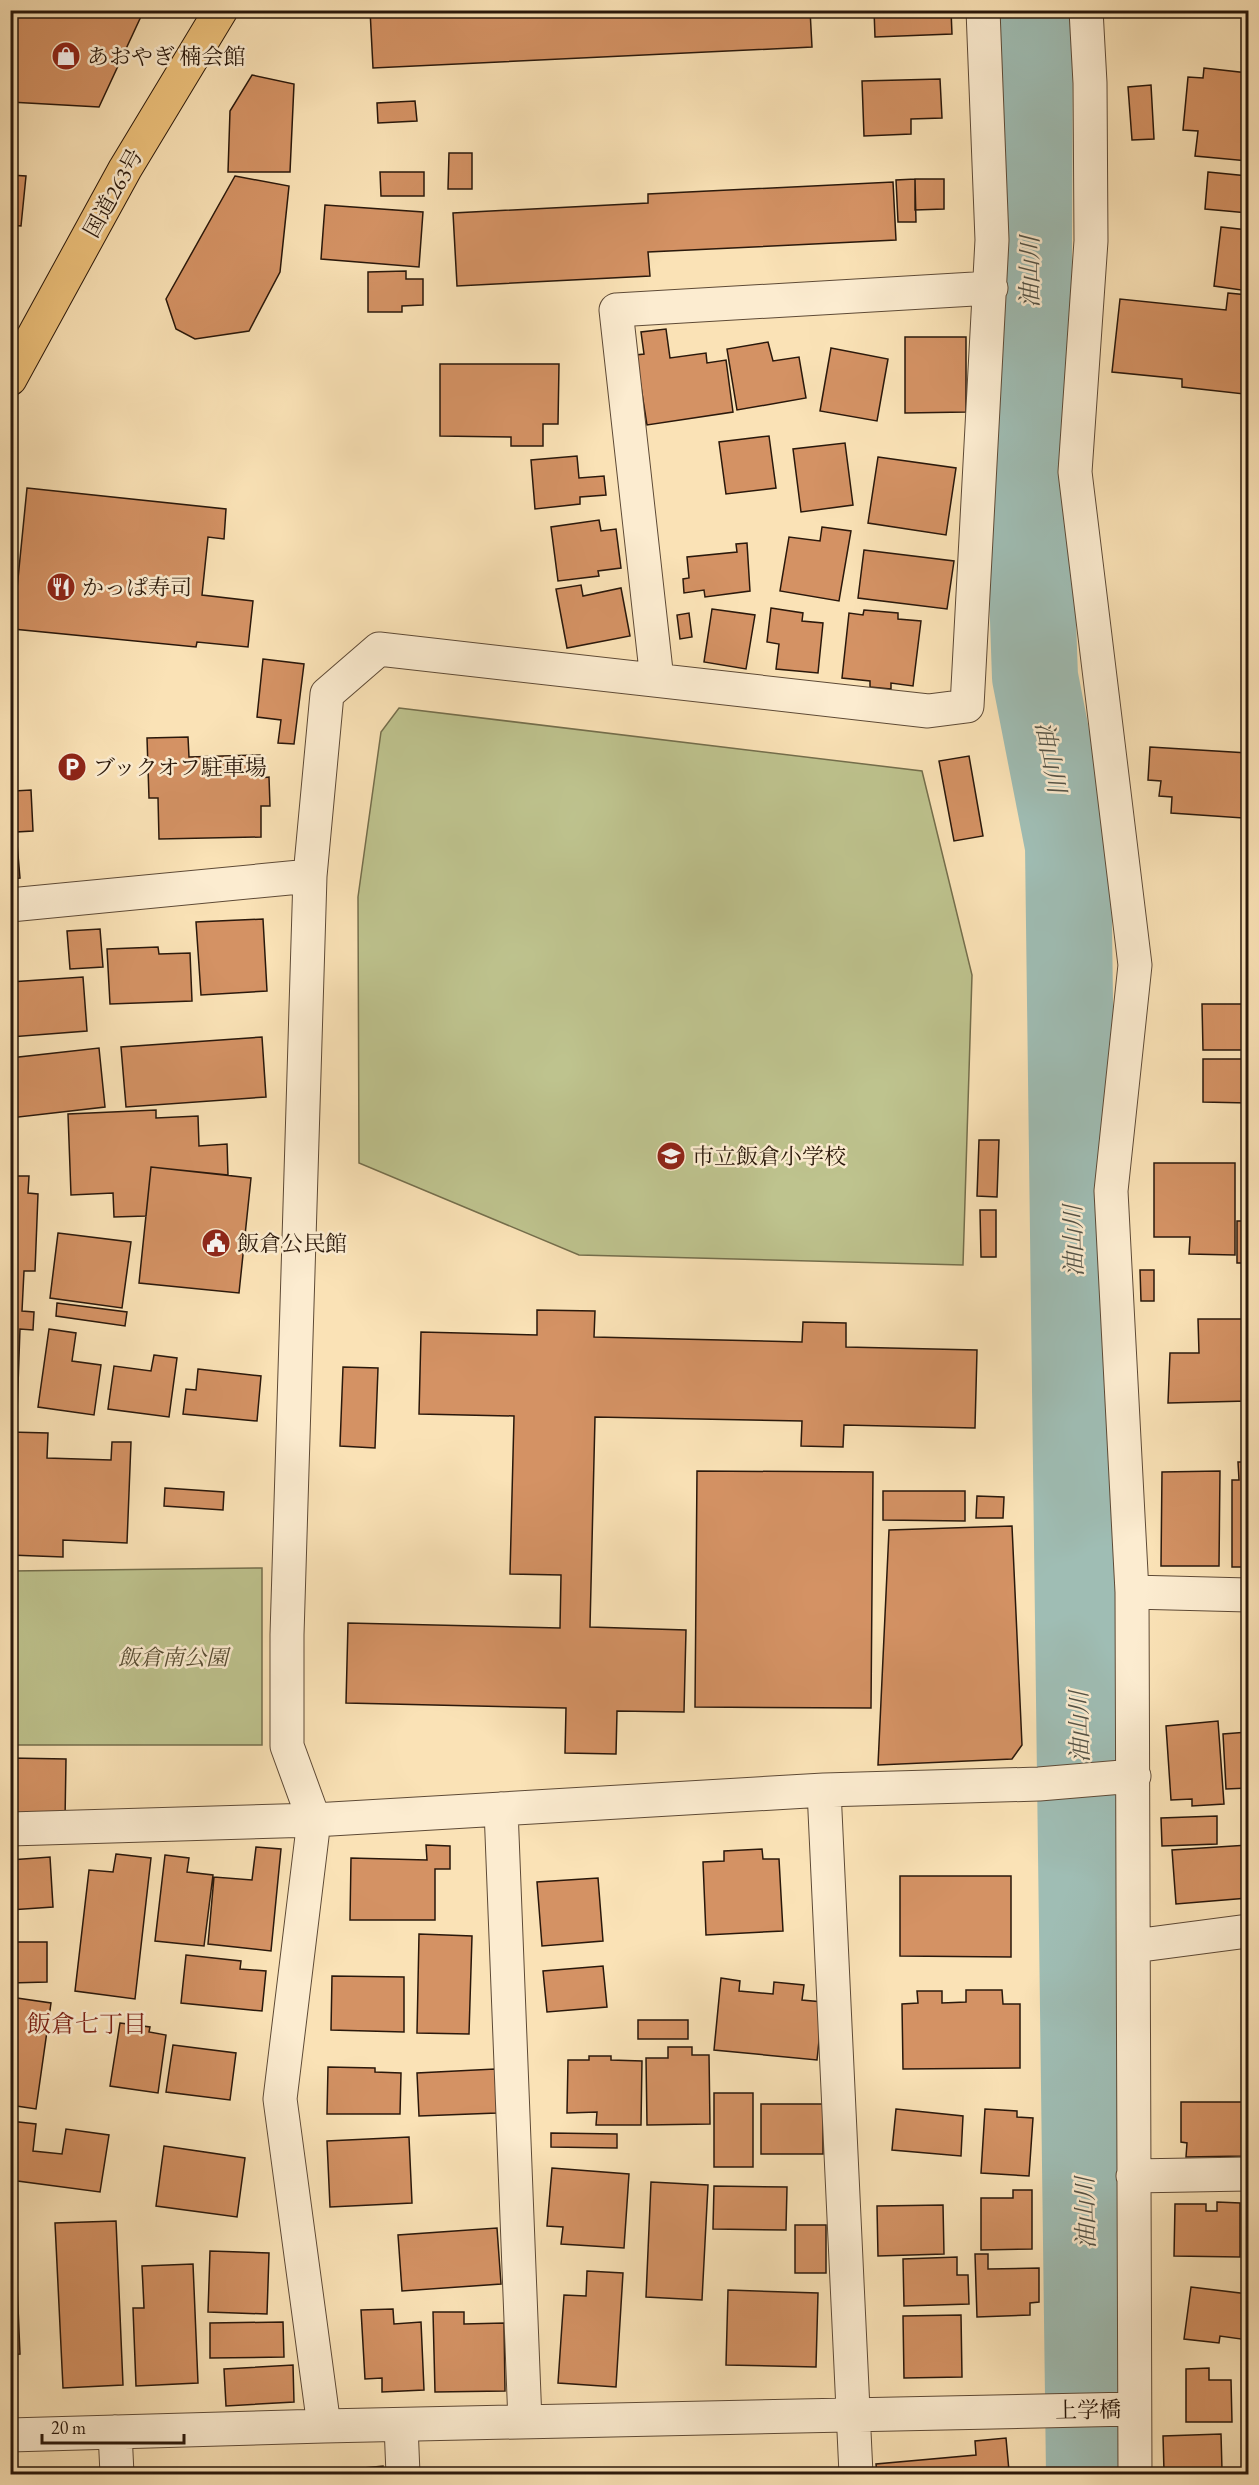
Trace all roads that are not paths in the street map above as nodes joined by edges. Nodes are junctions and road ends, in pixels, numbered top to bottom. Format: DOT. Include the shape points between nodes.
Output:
graph roads {
  1 [pos="221,10"];
  2 [pos="983,10"];
  3 [pos="1086,10"];
  4 [pos="991,288"];
  5 [pos="10,379"];
  6 [pos="657,681"];
  7 [pos="310,876"];
  8 [pos="10,905"];
  9 [pos="1131,1592"];
  10 [pos="1248,1595"];
  11 [pos="1134,1776"];
  12 [pos="824,1790"];
  13 [pos="501,1809"];
  14 [pos="314,1820"];
  15 [pos="10,1829"];
  16 [pos="1248,1931"];
  17 [pos="1134,1946"];
  18 [pos="1248,2174"];
  19 [pos="1133,2176"];
  20 [pos="1133,2409"];
  21 [pos="852,2415"];
  22 [pos="525,2422"];
  23 [pos="401,2425"];
  24 [pos="324,2426"];
  25 [pos="115,2432"];
  26 [pos="10,2435"];
  27 [pos="117,2475"];
  28 [pos="403,2475"];
  29 [pos="855,2475"];
  30 [pos="1135,2475"];
  1 -- 5 [label="highway, 国道263号" via="124,169"];
  2 -- 4 [label="street"];
  3 -- 9 [label="street" via="1091,241 1075,472 1135,965 1111,1191"];
  4 -- 6 [label="street" via="967,706 928,711"];
  4 -- 6 [label="street" via="616,310"];
  6 -- 7 [label="street" via="379,649 327,694"];
  7 -- 8 [label="street"];
  7 -- 14 [label="street" via="287,1746"];
  9 -- 10 [label="street"];
  9 -- 11 [label="street"];
  11 -- 12 [label="street" via="1039,1784"];
  11 -- 17 [label="street"];
  12 -- 13 [label="street"];
  12 -- 21 [label="street"];
  13 -- 14 [label="street"];
  13 -- 22 [label="street"];
  14 -- 15 [label="street"];
  14 -- 24 [label="street" via="280,2099"];
  16 -- 17 [label="street"];
  17 -- 19 [label="street"];
  18 -- 19 [label="street"];
  19 -- 20 [label="street"];
  20 -- 21 [label="street, 上学橋"];
  20 -- 30 [label="street"];
  21 -- 22 [label="street, 上学橋"];
  21 -- 29 [label="street"];
  22 -- 23 [label="street, 上学橋"];
  23 -- 24 [label="street, 上学橋"];
  23 -- 28 [label="street"];
  24 -- 25 [label="street, 上学橋"];
  25 -- 26 [label="street, 上学橋"];
  25 -- 27 [label="street"];
}
